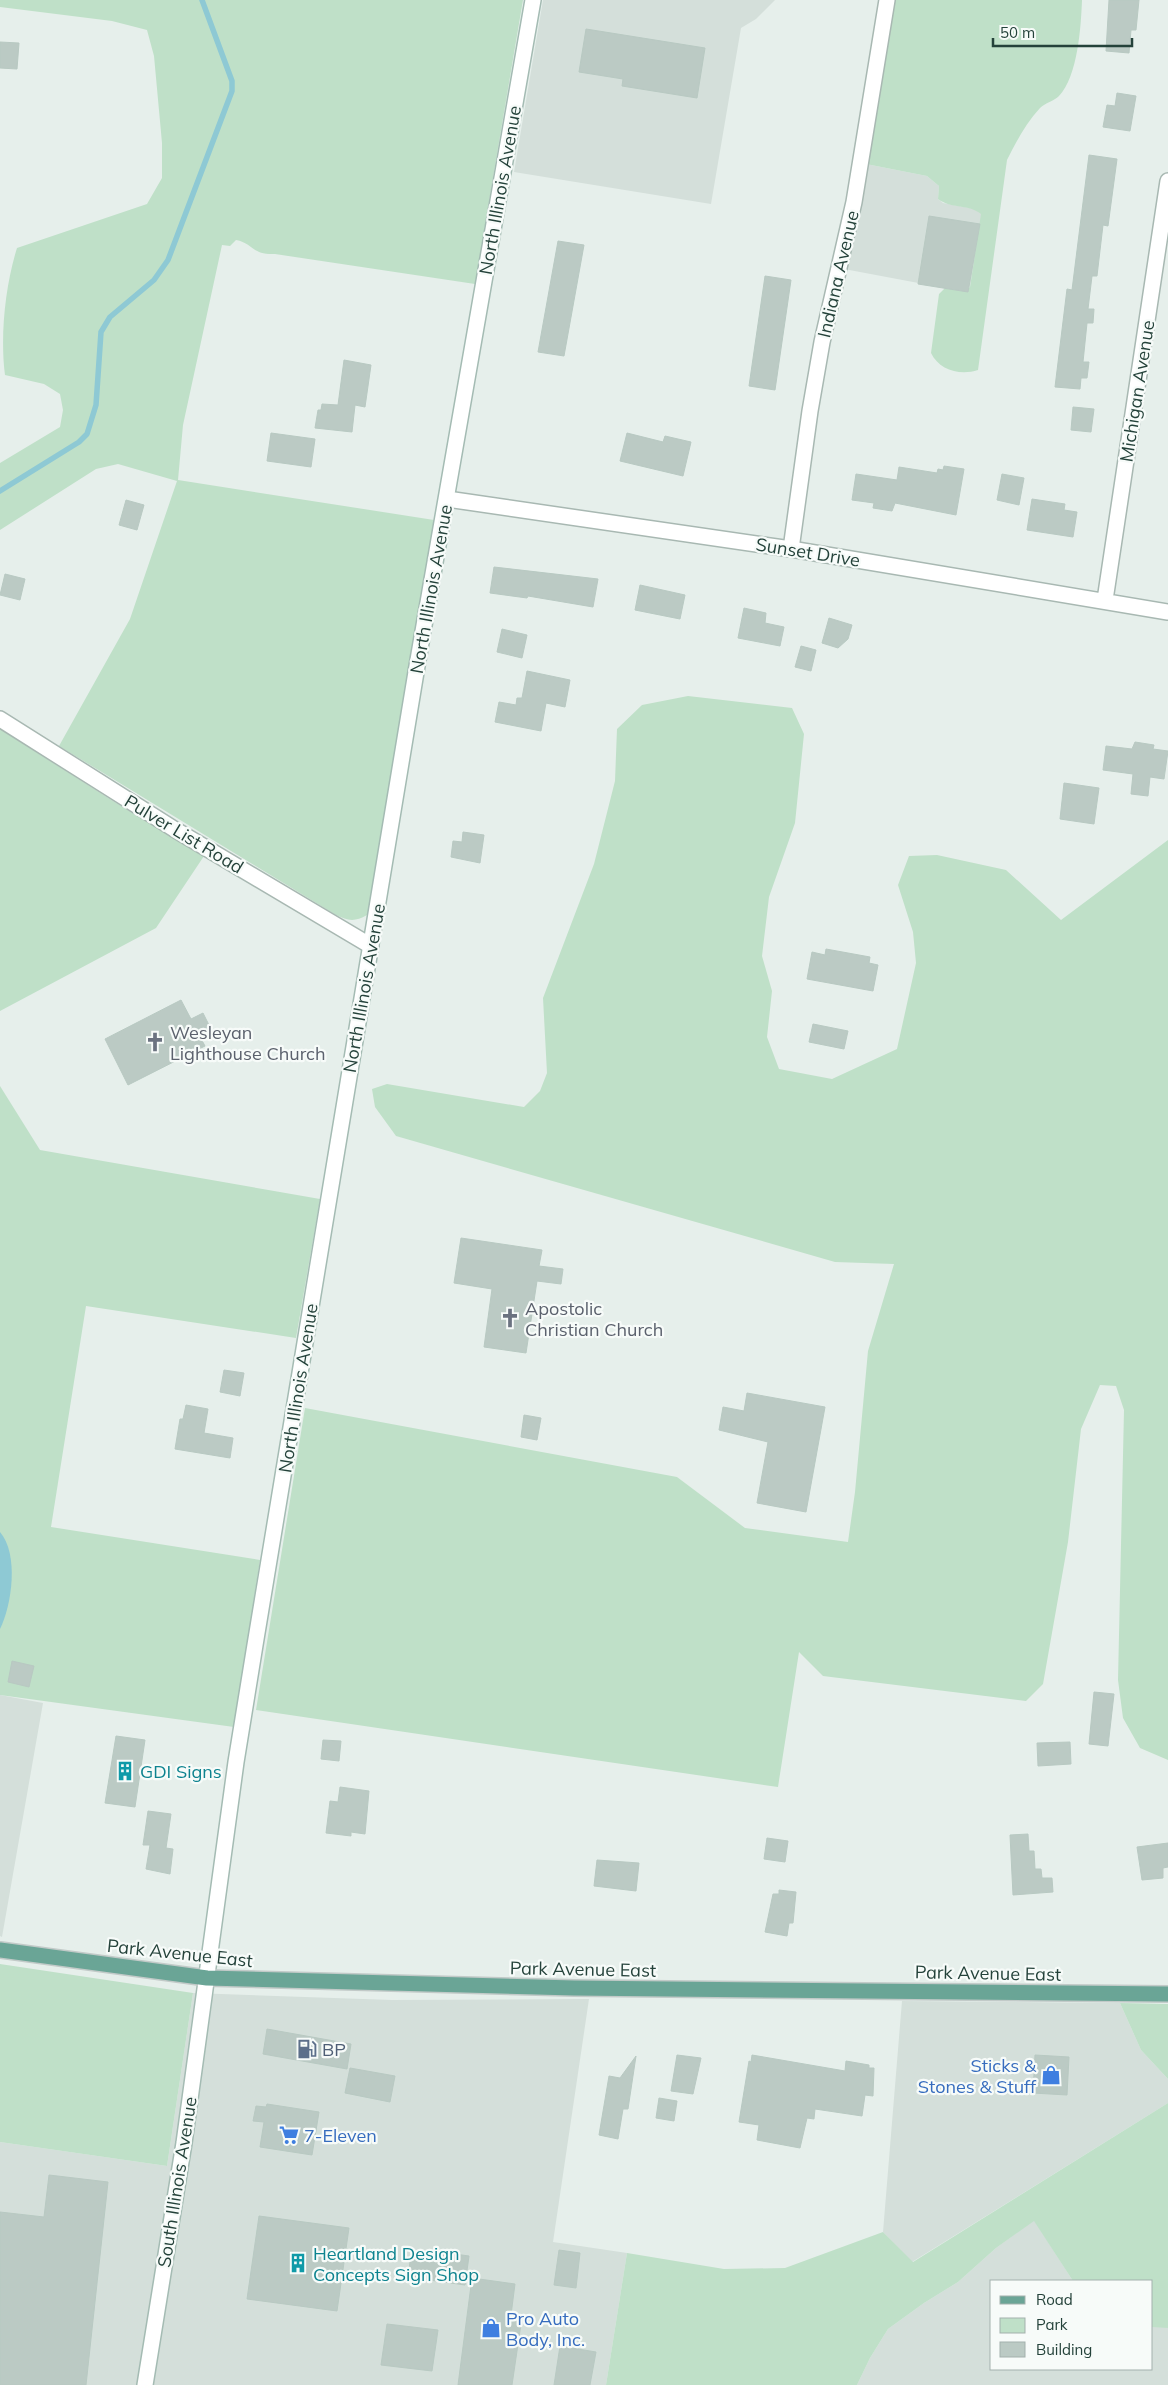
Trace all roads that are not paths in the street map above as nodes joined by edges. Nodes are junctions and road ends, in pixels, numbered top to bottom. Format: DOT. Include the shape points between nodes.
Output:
graph roads {
  1 [pos="533,0"];
  2 [pos="887,0"];
  3 [pos="1168,181"];
  4 [pos="447,499"];
  5 [pos="791,549"];
  6 [pos="1105,600"];
  7 [pos="1168,612"];
  8 [pos="0,719"];
  9 [pos="371,946"];
  10 [pos="0,1950"];
  11 [pos="207,1978"];
  12 [pos="1168,1994"];
  13 [pos="145,2385"];
  1 -- 4 [label="street, North Illinois Avenue"];
  2 -- 5 [label="street, Indiana Avenue" via="854,202 820,350"];
  3 -- 6 [label="street, Michigan Avenue"];
  4 -- 5 [label="street, Sunset Drive"];
  4 -- 9 [label="street, North Illinois Avenue"];
  5 -- 6 [label="street, Sunset Drive"];
  6 -- 7 [label="street, Sunset Drive"];
  8 -- 9 [label="street, Pulver List Road" via="174,829"];
  9 -- 11 [label="street, North Illinois Avenue" via="252,1665"];
  10 -- 11 [label="main road, Park Avenue East"];
  11 -- 12 [label="main road, Park Avenue East" via="565,1988"];
  11 -- 13 [label="street, South Illinois Avenue"];
}
